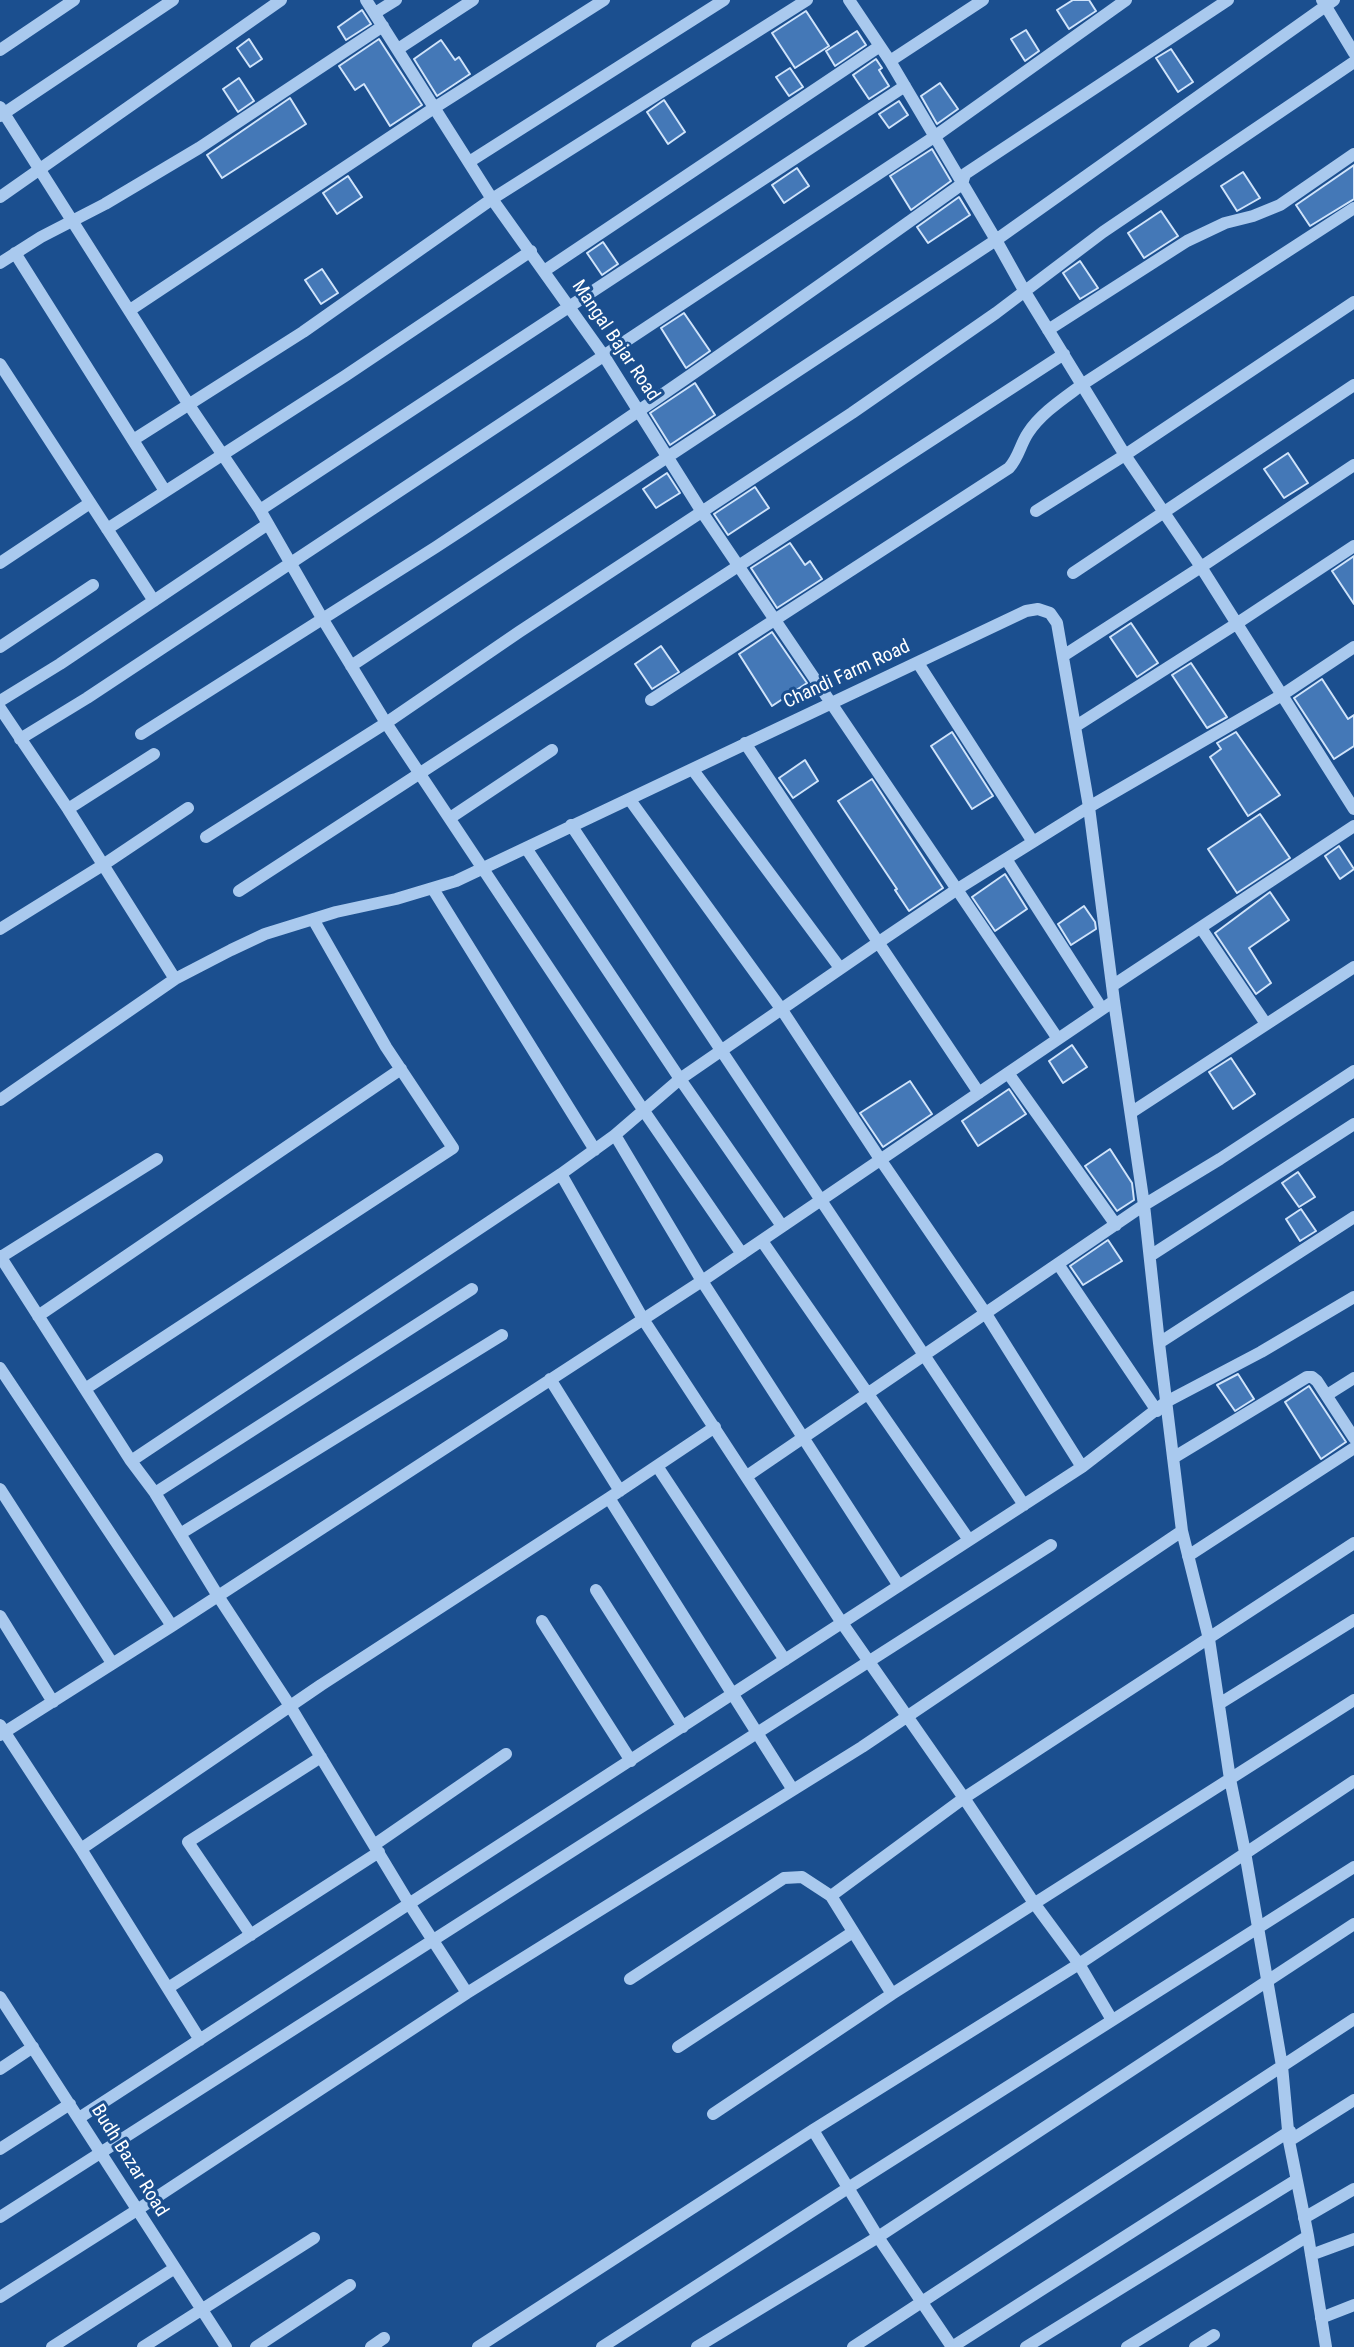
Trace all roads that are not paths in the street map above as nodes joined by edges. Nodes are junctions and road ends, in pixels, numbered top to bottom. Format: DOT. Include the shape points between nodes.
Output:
graph roads {
  1 [pos="74,0"];
  2 [pos="173,0"];
  3 [pos="281,0"];
  4 [pos="366,0"];
  5 [pos="396,0"];
  6 [pos="473,0"];
  7 [pos="604,0"];
  8 [pos="723,0"];
  9 [pos="807,0"];
  10 [pos="849,0"];
  11 [pos="983,0"];
  12 [pos="1126,0"];
  13 [pos="1228,0"];
  14 [pos="1327,2"];
  15 [pos="375,13"];
  16 [pos="383,26"];
  17 [pos="880,46"];
  18 [pos="398,49"];
  19 [pos="0,50"];
  20 [pos="1354,53"];
  21 [pos="890,61"];
  22 [pos="1354,62"];
  23 [pos="905,86"];
  24 [pos="434,108"];
  25 [pos="1,112"];
  26 [pos="933,137"];
  27 [pos="1354,154"];
  28 [pos="468,162"];
  29 [pos="40,169"];
  30 [pos="962,184"];
  31 [pos="0,197"];
  32 [pos="492,199"];
  33 [pos="1354,208"];
  34 [pos="74,220"];
  35 [pos="996,240"];
  36 [pos="531,251"];
  37 [pos="15,253"];
  38 [pos="0,263"];
  39 [pos="544,271"];
  40 [pos="1025,292"];
  41 [pos="1354,302"];
  42 [pos="570,307"];
  43 [pos="130,310"];
  44 [pos="1048,330"];
  45 [pos="1064,354"];
  46 [pos="604,356"];
  47 [pos="0,364"];
  48 [pos="1083,384"];
  49 [pos="1354,385"];
  50 [pos="189,405"];
  51 [pos="639,410"];
  52 [pos="133,440"];
  53 [pos="222,454"];
  54 [pos="1125,456"];
  55 [pos="667,458"];
  56 [pos="1354,464"];
  57 [pos="165,491"];
  58 [pos="90,503"];
  59 [pos="260,510"];
  60 [pos="1036,511"];
  61 [pos="702,512"];
  62 [pos="1164,513"];
  63 [pos="268,524"];
  64 [pos="107,529"];
  65 [pos="1354,547"];
  66 [pos="0,563"];
  67 [pos="289,563"];
  68 [pos="739,565"];
  69 [pos="1201,567"];
  70 [pos="1073,573"];
  71 [pos="93,585"];
  72 [pos="153,601"];
  73 [pos="322,618"];
  74 [pos="774,619"];
  75 [pos="1236,624"];
  76 [pos="0,647"];
  77 [pos="1354,647"];
  78 [pos="1063,656"];
  79 [pos="918,663"];
  80 [pos="351,666"];
  81 [pos="1282,695"];
  82 [pos="651,700"];
  83 [pos="0,701"];
  84 [pos="833,704"];
  85 [pos="0,708"];
  86 [pos="386,723"];
  87 [pos="1076,726"];
  88 [pos="141,734"];
  89 [pos="20,739"];
  90 [pos="745,743"];
  91 [pos="552,751"];
  92 [pos="154,754"];
  93 [pos="693,769"];
  94 [pos="420,773"];
  95 [pos="630,800"];
  96 [pos="1089,807"];
  97 [pos="188,808"];
  98 [pos="68,809"];
  99 [pos="1354,809"];
  100 [pos="450,818"];
  101 [pos="571,825"];
  102 [pos="1354,826"];
  103 [pos="206,837"];
  104 [pos="1033,842"];
  105 [pos="526,848"];
  106 [pos="1006,859"];
  107 [pos="103,865"];
  108 [pos="483,869"];
  109 [pos="433,889"];
  110 [pos="239,891"];
  111 [pos="956,891"];
  112 [pos="313,919"];
  113 [pos="1201,928"];
  114 [pos="0,929"];
  115 [pos="879,942"];
  116 [pos="1354,967"];
  117 [pos="840,968"];
  118 [pos="175,979"];
  119 [pos="1112,986"];
  120 [pos="1114,1001"];
  121 [pos="1102,1009"];
  122 [pos="782,1010"];
  123 [pos="1266,1024"];
  124 [pos="1058,1039"];
  125 [pos="722,1050"];
  126 [pos="401,1069"];
  127 [pos="1354,1071"];
  128 [pos="1008,1073"];
  129 [pos="680,1079"];
  130 [pos="979,1093"];
  131 [pos="0,1100"];
  132 [pos="644,1111"];
  133 [pos="1132,1112"];
  134 [pos="1354,1124"];
  135 [pos="615,1135"];
  136 [pos="595,1150"];
  137 [pos="157,1159"];
  138 [pos="880,1159"];
  139 [pos="561,1174"];
  140 [pos="822,1199"];
  141 [pos="1144,1205"];
  142 [pos="1354,1217"];
  143 [pos="1116,1225"];
  144 [pos="782,1226"];
  145 [pos="762,1241"];
  146 [pos="743,1254"];
  147 [pos="0,1256"];
  148 [pos="1150,1256"];
  149 [pos="1058,1264"];
  150 [pos="702,1281"];
  151 [pos="472,1289"];
  152 [pos="1354,1297"];
  153 [pos="986,1314"];
  154 [pos="38,1315"];
  155 [pos="643,1319"];
  156 [pos="502,1335"];
  157 [pos="1158,1343"];
  158 [pos="925,1355"];
  159 [pos="0,1368"];
  160 [pos="1354,1378"];
  161 [pos="550,1379"];
  162 [pos="85,1389"];
  163 [pos="869,1394"];
  164 [pos="1327,1395"];
  165 [pos="1161,1406"];
  166 [pos="715,1427"];
  167 [pos="1354,1438"];
  168 [pos="803,1440"];
  169 [pos="1354,1448"];
  170 [pos="1173,1458"];
  171 [pos="131,1461"];
  172 [pos="657,1466"];
  173 [pos="1082,1467"];
  174 [pos="747,1476"];
  175 [pos="0,1489"];
  176 [pos="155,1493"];
  177 [pos="614,1495"];
  178 [pos="1024,1505"];
  179 [pos="1182,1531"];
  180 [pos="180,1534"];
  181 [pos="969,1541"];
  182 [pos="1354,1543"];
  183 [pos="1051,1545"];
  184 [pos="1188,1556"];
  185 [pos="899,1586"];
  186 [pos="596,1590"];
  187 [pos="218,1596"];
  188 [pos="0,1616"];
  189 [pos="1354,1620"];
  190 [pos="542,1621"];
  191 [pos="842,1623"];
  192 [pos="172,1626"];
  193 [pos="1209,1639"];
  194 [pos="785,1660"];
  195 [pos="869,1660"];
  196 [pos="112,1663"];
  197 [pos="732,1695"];
  198 [pos="1354,1700"];
  199 [pos="53,1702"];
  200 [pos="1219,1704"];
  201 [pos="290,1706"];
  202 [pos="906,1716"];
  203 [pos="683,1727"];
  204 [pos="2,1731"];
  205 [pos="756,1732"];
  206 [pos="506,1754"];
  207 [pos="321,1757"];
  208 [pos="631,1761"];
  209 [pos="1230,1779"];
  210 [pos="1354,1781"];
  211 [pos="793,1790"];
  212 [pos="964,1798"];
  213 [pos="81,1849"];
  214 [pos="376,1849"];
  215 [pos="1245,1852"];
  216 [pos="1354,1867"];
  217 [pos="831,1896"];
  218 [pos="1034,1903"];
  219 [pos="410,1905"];
  220 [pos="1354,1924"];
  221 [pos="1258,1928"];
  222 [pos="853,1932"];
  223 [pos="251,1935"];
  224 [pos="434,1939"];
  225 [pos="1079,1964"];
  226 [pos="630,1979"];
  227 [pos="1266,1982"];
  228 [pos="168,1988"];
  229 [pos="467,1993"];
  230 [pos="892,1994"];
  231 [pos="2,2003"];
  232 [pos="1354,2019"];
  233 [pos="1112,2020"];
  234 [pos="200,2040"];
  235 [pos="33,2047"];
  236 [pos="678,2047"];
  237 [pos="1282,2066"];
  238 [pos="0,2069"];
  239 [pos="1354,2100"];
  240 [pos="70,2104"];
  241 [pos="713,2114"];
  242 [pos="79,2118"];
  243 [pos="813,2130"];
  244 [pos="1290,2136"];
  245 [pos="0,2149"];
  246 [pos="101,2154"];
  247 [pos="1296,2180"];
  248 [pos="848,2188"];
  249 [pos="1354,2189"];
  250 [pos="137,2210"];
  251 [pos="0,2217"];
  252 [pos="1304,2218"];
  253 [pos="1308,2236"];
  254 [pos="878,2237"];
  255 [pos="314,2238"];
  256 [pos="1354,2239"];
  257 [pos="1311,2255"];
  258 [pos="175,2268"];
  259 [pos="350,2285"];
  260 [pos="0,2297"];
  261 [pos="922,2303"];
  262 [pos="1354,2305"];
  263 [pos="202,2310"];
  264 [pos="1321,2318"];
  265 [pos="1214,2335"];
  266 [pos="384,2339"];
  267 [pos="52,2347"];
  268 [pos="143,2347"];
  269 [pos="226,2347"];
  270 [pos="256,2347"];
  271 [pos="371,2347"];
  272 [pos="478,2347"];
  273 [pos="602,2347"];
  274 [pos="697,2347"];
  275 [pos="853,2347"];
  276 [pos="952,2347"];
  277 [pos="1026,2347"];
  278 [pos="1127,2347"];
  279 [pos="1195,2347"];
  280 [pos="1326,2347"];
  1 -- 19 [label="street"];
  2 -- 25 [label="street"];
  3 -- 29 [label="street"];
  4 -- 15 [label="street, Mangal Bajar Road"];
  5 -- 15 [label="street"];
  6 -- 18 [label="street"];
  7 -- 24 [label="street"];
  8 -- 28 [label="street"];
  9 -- 32 [label="street"];
  10 -- 17 [label="street"];
  11 -- 21 [label="street"];
  12 -- 26 [label="street"];
  13 -- 30 [label="street" via="965,174"];
  14 -- 20 [label="street"];
  14 -- 35 [label="street"];
  15 -- 16 [label="street, Mangal Bajar Road"];
  16 -- 18 [label="street, Mangal Bajar Road"];
  16 -- 34 [label="street" via="198,148"];
  17 -- 21 [label="street"];
  17 -- 39 [label="street"];
  18 -- 24 [label="street, Mangal Bajar Road"];
  21 -- 23 [label="street"];
  22 -- 40 [label="street" via="1103,232"];
  23 -- 26 [label="street"];
  23 -- 42 [label="street"];
  24 -- 28 [label="street, Mangal Bajar Road"];
  24 -- 43 [label="street"];
  25 -- 29 [label="street"];
  26 -- 30 [label="street"];
  26 -- 46 [label="street"];
  27 -- 44 [label="street" via="1280,205 1187,241"];
  28 -- 32 [label="street, Mangal Bajar Road"];
  29 -- 31 [label="street"];
  29 -- 34 [label="street"];
  30 -- 35 [label="street"];
  30 -- 51 [label="street"];
  32 -- 36 [label="street, Mangal Bajar Road"];
  32 -- 50 [label="street" via="303,332"];
  33 -- 48 [label="street"];
  34 -- 37 [label="street"];
  34 -- 43 [label="street"];
  35 -- 40 [label="street"];
  35 -- 55 [label="street"];
  36 -- 39 [label="street, Mangal Bajar Road"];
  36 -- 53 [label="street"];
  37 -- 38 [label="street"];
  37 -- 52 [label="street"];
  39 -- 42 [label="street, Mangal Bajar Road"];
  40 -- 44 [label="street"];
  40 -- 61 [label="street"];
  41 -- 54 [label="street"];
  42 -- 46 [label="street, Mangal Bajar Road"];
  42 -- 59 [label="street"];
  43 -- 50 [label="street"];
  44 -- 45 [label="street"];
  45 -- 48 [label="street"];
  45 -- 68 [label="street"];
  46 -- 51 [label="street, Mangal Bajar Road"];
  46 -- 67 [label="street"];
  47 -- 58 [label="street"];
  48 -- 54 [label="street"];
  48 -- 74 [label="street" via="1033,425 1009,468"];
  49 -- 62 [label="street"];
  50 -- 52 [label="street"];
  50 -- 53 [label="street"];
  51 -- 55 [label="street, Mangal Bajar Road"];
  51 -- 73 [label="street"];
  52 -- 57 [label="street"];
  53 -- 57 [label="street"];
  53 -- 59 [label="street"];
  54 -- 60 [label="street"];
  54 -- 62 [label="street"];
  55 -- 61 [label="street, Mangal Bajar Road"];
  55 -- 80 [label="street"];
  56 -- 69 [label="street"];
  57 -- 64 [label="street"];
  58 -- 64 [label="street"];
  58 -- 66 [label="street"];
  59 -- 63 [label="street"];
  61 -- 68 [label="street, Mangal Bajar Road"];
  61 -- 86 [label="street"];
  62 -- 69 [label="street"];
  62 -- 70 [label="street"];
  63 -- 67 [label="street"];
  63 -- 72 [label="street"];
  64 -- 72 [label="street"];
  65 -- 75 [label="street"];
  67 -- 73 [label="street"];
  67 -- 89 [label="street"];
  68 -- 74 [label="street, Mangal Bajar Road"];
  68 -- 94 [label="street"];
  69 -- 75 [label="street"];
  69 -- 78 [label="street"];
  71 -- 76 [label="street"];
  72 -- 83 [label="street"];
  73 -- 80 [label="street"];
  73 -- 88 [label="street"];
  74 -- 82 [label="street"];
  74 -- 84 [label="street, Mangal Bajar Road"];
  75 -- 81 [label="street"];
  75 -- 87 [label="street"];
  77 -- 81 [label="street"];
  78 -- 79 [label="street, Chandi Farm Road" via="1057,623 1050,613 1038,609"];
  78 -- 87 [label="street, Chandi Farm Road"];
  79 -- 84 [label="street, Chandi Farm Road"];
  79 -- 104 [label="street"];
  80 -- 86 [label="street"];
  81 -- 96 [label="street"];
  81 -- 99 [label="street"];
  84 -- 90 [label="street, Chandi Farm Road"];
  84 -- 111 [label="street, Mangal Bajar Road"];
  85 -- 89 [label="street"];
  86 -- 94 [label="street"];
  86 -- 103 [label="street"];
  87 -- 96 [label="street, Chandi Farm Road"];
  89 -- 98 [label="street"];
  90 -- 93 [label="street, Chandi Farm Road"];
  90 -- 115 [label="street"];
  91 -- 100 [label="street"];
  92 -- 98 [label="street"];
  93 -- 95 [label="street, Chandi Farm Road"];
  93 -- 117 [label="street"];
  94 -- 100 [label="street"];
  94 -- 110 [label="street"];
  95 -- 101 [label="street, Chandi Farm Road"];
  95 -- 122 [label="street"];
  96 -- 104 [label="street"];
  96 -- 119 [label="street, Chandi Farm Road"];
  97 -- 107 [label="street"];
  98 -- 107 [label="street"];
  100 -- 108 [label="street"];
  101 -- 105 [label="street, Chandi Farm Road"];
  101 -- 125 [label="street"];
  102 -- 113 [label="street"];
  104 -- 106 [label="street"];
  105 -- 108 [label="street, Chandi Farm Road"];
  105 -- 129 [label="street"];
  106 -- 111 [label="street"];
  106 -- 121 [label="street"];
  107 -- 114 [label="street"];
  107 -- 118 [label="street"];
  108 -- 109 [label="street, Chandi Farm Road"];
  108 -- 132 [label="street"];
  109 -- 112 [label="street, Chandi Farm Road"];
  109 -- 136 [label="street"];
  111 -- 115 [label="street"];
  111 -- 124 [label="street, Mangal Bajar Road"];
  112 -- 118 [label="street, Chandi Farm Road" via="265,934"];
  112 -- 126 [label="street"];
  113 -- 119 [label="street"];
  113 -- 123 [label="street"];
  115 -- 117 [label="street"];
  115 -- 130 [label="street"];
  116 -- 123 [label="street"];
  117 -- 122 [label="street"];
  118 -- 131 [label="street, Chandi Farm Road"];
  119 -- 120 [label="street, Chandi Farm Road"];
  120 -- 121 [label="street"];
  120 -- 133 [label="street, Chandi Farm Road"];
  121 -- 124 [label="street"];
  122 -- 125 [label="street"];
  122 -- 138 [label="street"];
  123 -- 133 [label="street"];
  124 -- 128 [label="street"];
  125 -- 129 [label="street"];
  125 -- 140 [label="street"];
  126 -- 154 [label="street"];
  126 -- 162 [label="street" via="453,1148"];
  127 -- 141 [label="street"];
  128 -- 130 [label="street"];
  128 -- 143 [label="street"];
  129 -- 132 [label="street"];
  129 -- 144 [label="street"];
  130 -- 138 [label="street"];
  132 -- 135 [label="street"];
  132 -- 146 [label="street"];
  133 -- 141 [label="street, Chandi Farm Road"];
  134 -- 148 [label="street"];
  135 -- 136 [label="street"];
  135 -- 150 [label="street"];
  136 -- 139 [label="street"];
  137 -- 147 [label="street"];
  138 -- 140 [label="street"];
  138 -- 153 [label="street"];
  139 -- 155 [label="street"];
  139 -- 171 [label="street"];
  140 -- 144 [label="street"];
  140 -- 158 [label="street"];
  141 -- 143 [label="street"];
  141 -- 148 [label="street, Chandi Farm Road"];
  142 -- 157 [label="street"];
  143 -- 149 [label="street"];
  144 -- 145 [label="street"];
  145 -- 146 [label="street"];
  145 -- 163 [label="street"];
  146 -- 150 [label="street"];
  147 -- 154 [label="street"];
  148 -- 157 [label="street, Chandi Farm Road"];
  149 -- 153 [label="street"];
  149 -- 165 [label="street"];
  150 -- 155 [label="street"];
  150 -- 168 [label="street"];
  151 -- 176 [label="street"];
  152 -- 165 [label="street"];
  153 -- 158 [label="street"];
  153 -- 173 [label="street"];
  154 -- 162 [label="street"];
  155 -- 161 [label="street"];
  155 -- 166 [label="street"];
  156 -- 180 [label="street"];
  157 -- 165 [label="street, Chandi Farm Road"];
  158 -- 163 [label="street"];
  158 -- 178 [label="street"];
  159 -- 192 [label="street"];
  160 -- 164 [label="street"];
  161 -- 177 [label="street"];
  161 -- 187 [label="street"];
  162 -- 171 [label="street"];
  163 -- 168 [label="street"];
  163 -- 181 [label="street"];
  164 -- 167 [label="street"];
  164 -- 170 [label="street" via="1312,1377 1300,1380"];
  165 -- 170 [label="street, Chandi Farm Road"];
  165 -- 173 [label="street"];
  166 -- 172 [label="street"];
  166 -- 174 [label="street"];
  168 -- 174 [label="street"];
  168 -- 185 [label="street"];
  169 -- 184 [label="street"];
  170 -- 179 [label="street, Chandi Farm Road"];
  171 -- 176 [label="street"];
  172 -- 177 [label="street"];
  172 -- 194 [label="street"];
  173 -- 178 [label="street"];
  174 -- 191 [label="street"];
  175 -- 196 [label="street"];
  176 -- 180 [label="street"];
  177 -- 197 [label="street"];
  177 -- 201 [label="street"];
  178 -- 181 [label="street"];
  179 -- 184 [label="street, Chandi Farm Road"];
  179 -- 202 [label="street"];
  180 -- 187 [label="street"];
  181 -- 185 [label="street"];
  182 -- 193 [label="street"];
  183 -- 195 [label="street"];
  184 -- 193 [label="street, Chandi Farm Road"];
  185 -- 191 [label="street"];
  186 -- 203 [label="street"];
  187 -- 192 [label="street"];
  187 -- 201 [label="street"];
  188 -- 199 [label="street"];
  189 -- 200 [label="street"];
  190 -- 208 [label="street"];
  191 -- 194 [label="street"];
  191 -- 195 [label="street"];
  192 -- 196 [label="street"];
  193 -- 200 [label="street, Chandi Farm Road"];
  193 -- 212 [label="street"];
  194 -- 197 [label="street"];
  195 -- 202 [label="street"];
  195 -- 205 [label="street"];
  196 -- 199 [label="street"];
  197 -- 203 [label="street"];
  197 -- 205 [label="street"];
  198 -- 209 [label="street"];
  199 -- 204 [label="street"];
  200 -- 209 [label="street, Chandi Farm Road"];
  201 -- 207 [label="street"];
  201 -- 213 [label="street"];
  202 -- 211 [label="street"];
  202 -- 212 [label="street"];
  203 -- 208 [label="street"];
  204 -- 213 [label="street"];
  205 -- 211 [label="street"];
  205 -- 224 [label="street"];
  206 -- 214 [label="street"];
  207 -- 214 [label="street"];
  207 -- 223 [label="street" via="188,1842"];
  208 -- 219 [label="street"];
  209 -- 215 [label="street, Chandi Farm Road"];
  209 -- 218 [label="street"];
  210 -- 215 [label="street"];
  211 -- 229 [label="street"];
  212 -- 217 [label="street"];
  212 -- 218 [label="street"];
  213 -- 228 [label="street"];
  214 -- 219 [label="street"];
  214 -- 223 [label="street"];
  215 -- 221 [label="street, Chandi Farm Road"];
  215 -- 225 [label="street"];
  216 -- 221 [label="street"];
  217 -- 222 [label="street"];
  217 -- 226 [label="street" via="802,1877 784,1878"];
  218 -- 225 [label="street"];
  218 -- 230 [label="street"];
  219 -- 224 [label="street"];
  219 -- 234 [label="street"];
  220 -- 227 [label="street"];
  221 -- 227 [label="street, Chandi Farm Road"];
  221 -- 233 [label="street"];
  222 -- 230 [label="street"];
  222 -- 236 [label="street"];
  223 -- 228 [label="street"];
  224 -- 229 [label="street"];
  224 -- 246 [label="street"];
  225 -- 233 [label="street"];
  225 -- 243 [label="street"];
  227 -- 237 [label="street, Chandi Farm Road"];
  227 -- 254 [label="street"];
  228 -- 234 [label="street"];
  229 -- 250 [label="street"];
  230 -- 241 [label="street"];
  231 -- 235 [label="street, Budh Bazar Road"];
  232 -- 237 [label="street"];
  233 -- 248 [label="street"];
  234 -- 242 [label="street"];
  235 -- 238 [label="street"];
  235 -- 240 [label="street, Budh Bazar Road"];
  237 -- 244 [label="street, Chandi Farm Road"];
  237 -- 261 [label="street"];
  239 -- 244 [label="street"];
  240 -- 242 [label="street, Budh Bazar Road"];
  240 -- 245 [label="street"];
  242 -- 246 [label="street, Budh Bazar Road"];
  243 -- 248 [label="street"];
  243 -- 272 [label="street"];
  244 -- 247 [label="street, Chandi Farm Road"];
  244 -- 276 [label="street"];
  246 -- 250 [label="street, Budh Bazar Road"];
  246 -- 251 [label="street"];
  247 -- 252 [label="street, Chandi Farm Road"];
  247 -- 277 [label="street"];
  248 -- 254 [label="street"];
  248 -- 273 [label="street"];
  249 -- 252 [label="street"];
  250 -- 258 [label="street, Budh Bazar Road"];
  250 -- 260 [label="street"];
  252 -- 253 [label="street, Chandi Farm Road"];
  253 -- 257 [label="street, Chandi Farm Road"];
  253 -- 278 [label="street"];
  254 -- 261 [label="street"];
  254 -- 274 [label="street"];
  255 -- 263 [label="street"];
  256 -- 257 [label="street"];
  257 -- 264 [label="street, Chandi Farm Road"];
  258 -- 263 [label="street, Budh Bazar Road"];
  258 -- 267 [label="street"];
  259 -- 270 [label="street"];
  261 -- 275 [label="street"];
  261 -- 276 [label="street"];
  262 -- 264 [label="street"];
  263 -- 268 [label="street"];
  263 -- 269 [label="street, Budh Bazar Road"];
  264 -- 280 [label="street, Chandi Farm Road"];
  265 -- 279 [label="street"];
  266 -- 271 [label="street"];
}
